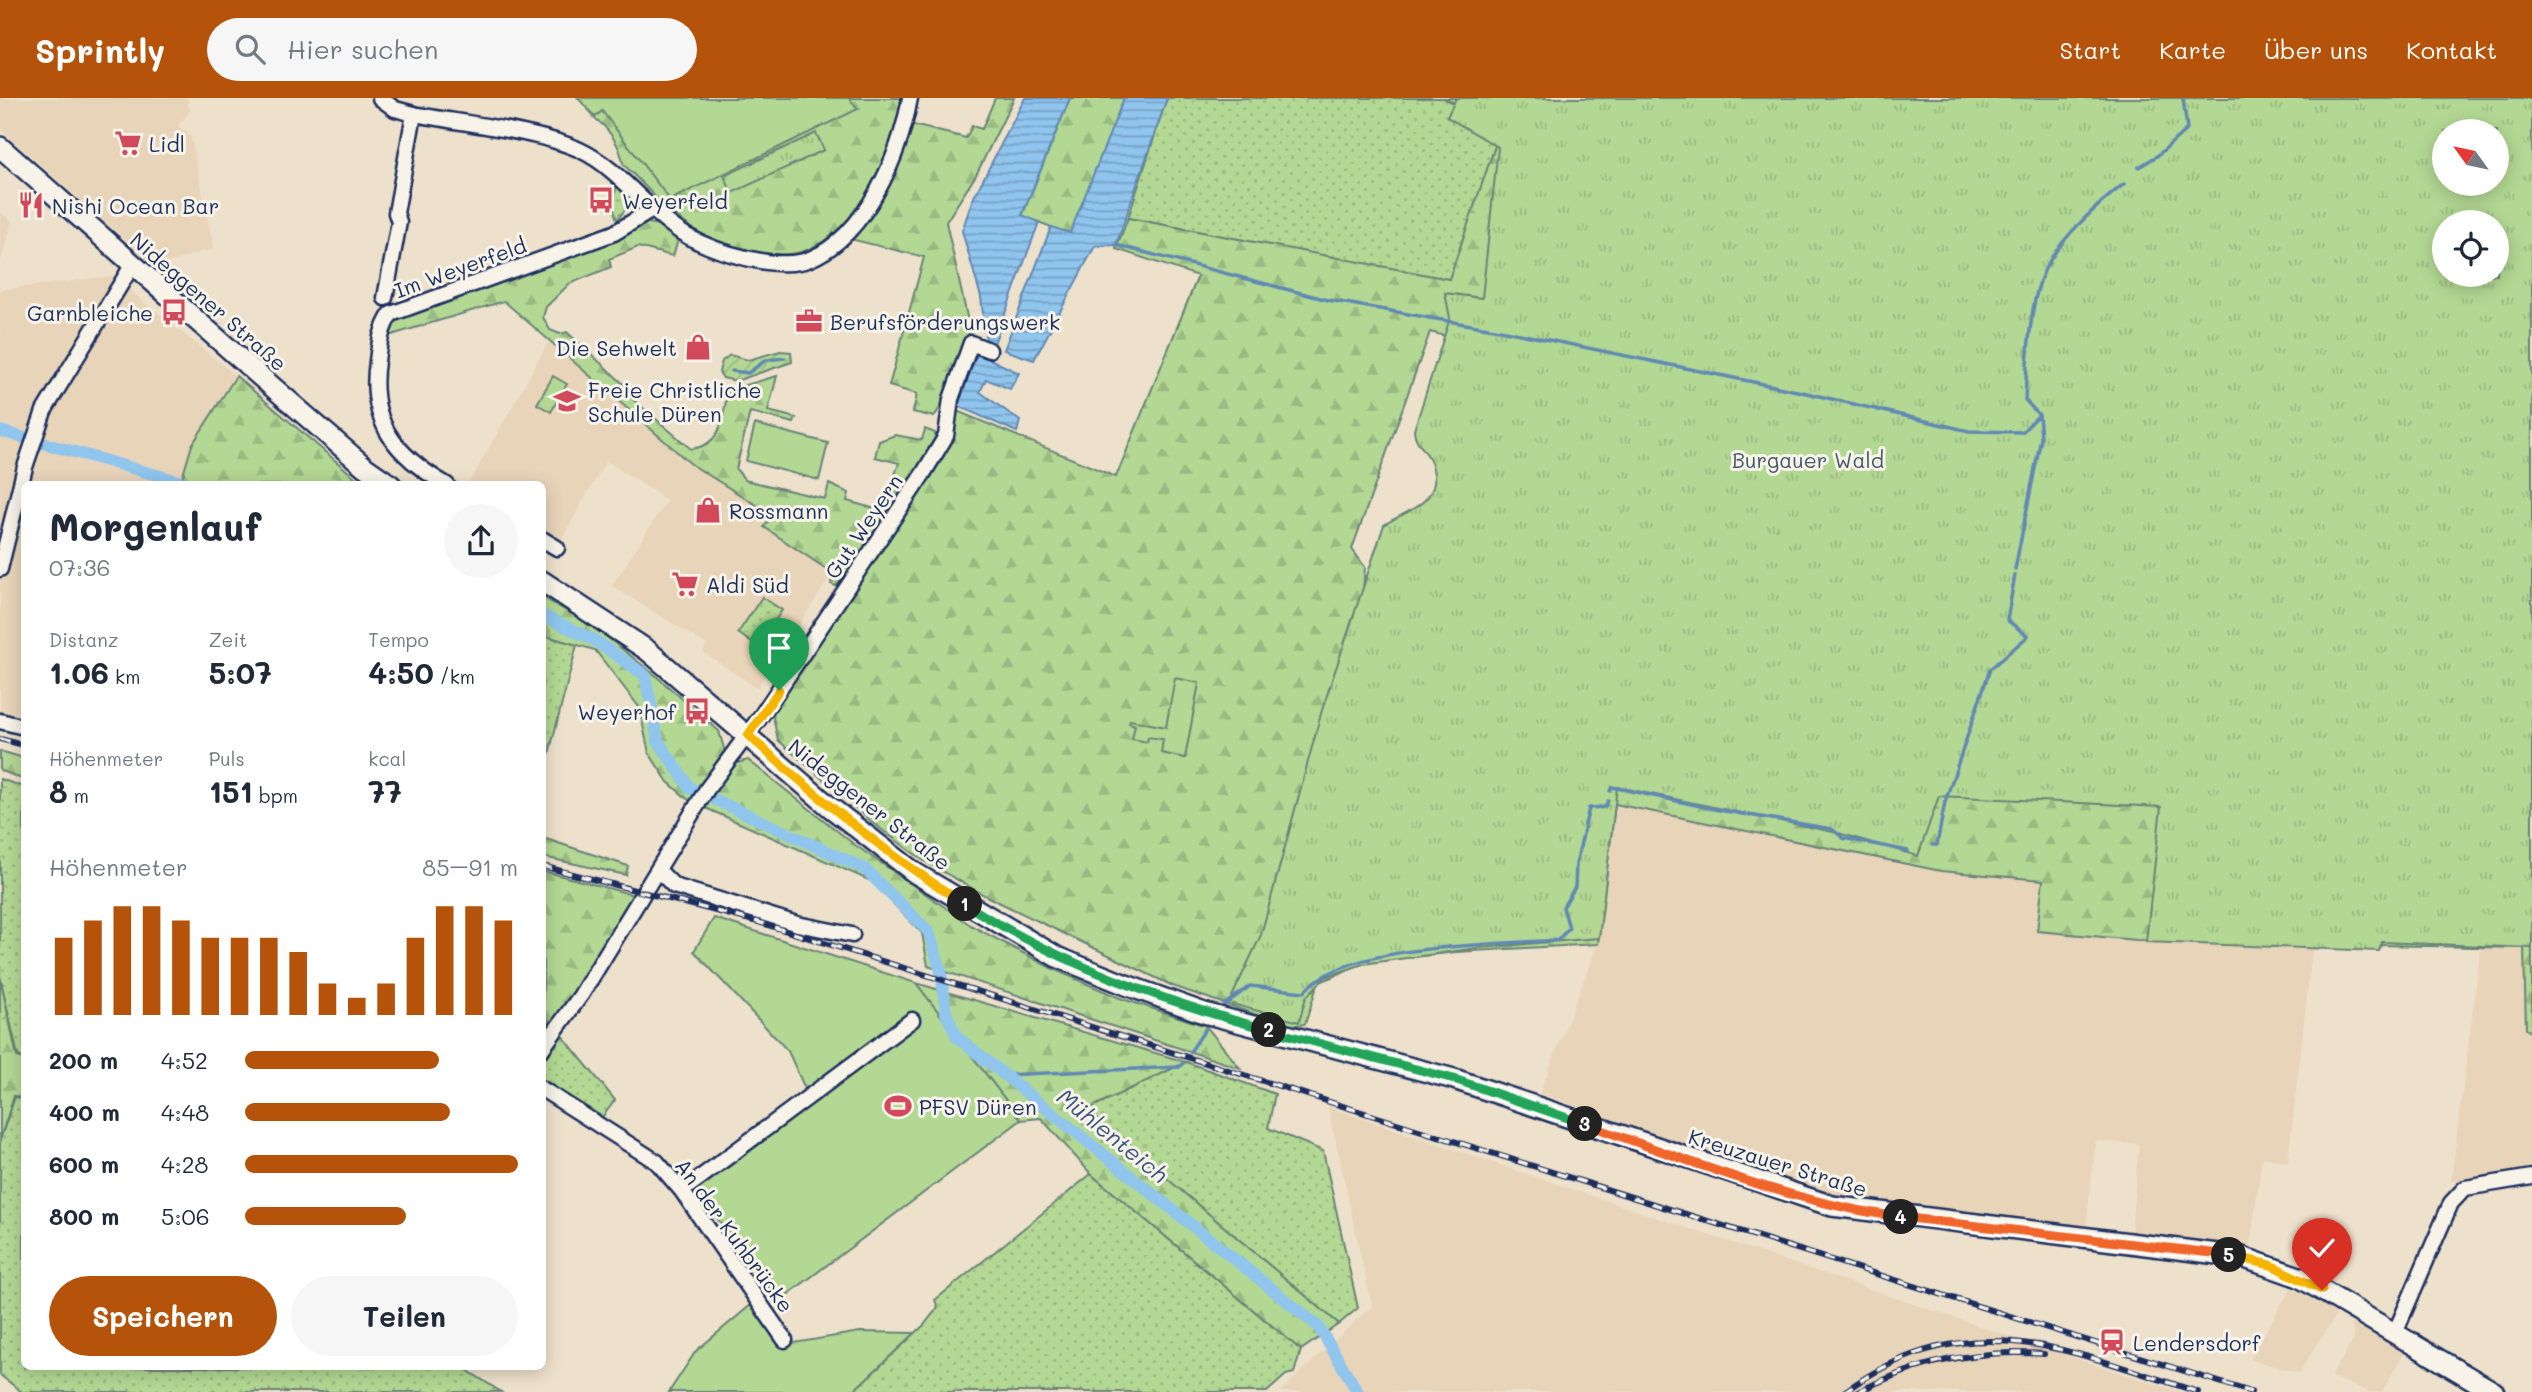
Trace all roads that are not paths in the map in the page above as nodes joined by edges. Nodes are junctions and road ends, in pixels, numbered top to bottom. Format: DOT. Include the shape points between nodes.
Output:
graph roads {
  1 [pos="380,98"];
  2 [pos="910,98"];
  3 [pos="414,114"];
  4 [pos="0,147"];
  5 [pos="652,210"];
  6 [pos="133,264"];
  7 [pos="386,298"];
  8 [pos="989,350"];
  9 [pos="23,481"];
  10 [pos="386,481"];
  11 [pos="441,481"];
  12 [pos="21,487"];
  13 [pos="546,542"];
  14 [pos="557,548"];
  15 [pos="0,569"];
  16 [pos="546,584"];
  17 [pos="0,721"];
  18 [pos="21,726"];
  19 [pos="748,735"];
  20 [pos="659,870"];
  21 [pos="852,935"];
  22 [pos="1201,1012"];
  23 [pos="912,1020"];
  24 [pos="546,1043"];
  25 [pos="546,1092"];
  26 [pos="2532,1177"];
  27 [pos="682,1191"];
  28 [pos="2395,1333"];
  29 [pos="785,1340"];
  30 [pos="2494,1392"];
  1 -- 3 [label="street"];
  2 -- 5 [label="street" via="901,142 866,208 841,237 810,259 772,262 711,247"];
  3 -- 5 [label="street" via="568,145 612,170"];
  3 -- 7 [label="street"];
  4 -- 6 [label="main road, Nideggener Straße"];
  5 -- 11 [label="street, Im Weyerfeld" via="614,233 391,314 381,334 374,378 380,415 405,457"];
  6 -- 9 [label="street" via="44,411"];
  6 -- 10 [label="main road, Nideggener Straße"];
  8 -- 19 [label="street, Gut Weyern" via="971,343 951,399 946,436"];
  12 -- 15 [label="street"];
  13 -- 14 [label="street"];
  16 -- 19 [label="main road, Nideggener Straße" via="647,650"];
  17 -- 18 [label="street"];
  19 -- 20 [label="street" via="707,789"];
  19 -- 22 [label="main road, Nideggener Straße" via="890,854 979,913 1057,957"];
  20 -- 21 [label="street" via="674,886 797,924"];
  20 -- 24 [label="street"];
  22 -- 28 [label="main road, Kreuzauer Straße" via="1454,1079 1832,1206 2247,1258 2299,1277"];
  23 -- 27 [label="street"];
  25 -- 27 [label="street, An der Kuhbrücke" via="657,1162"];
  26 -- 28 [label="street" via="2465,1188 2451,1203"];
  27 -- 29 [label="street, An der Kuhbrücke"];
  28 -- 30 [label="main road, Kreuzauer Straße"];
}
